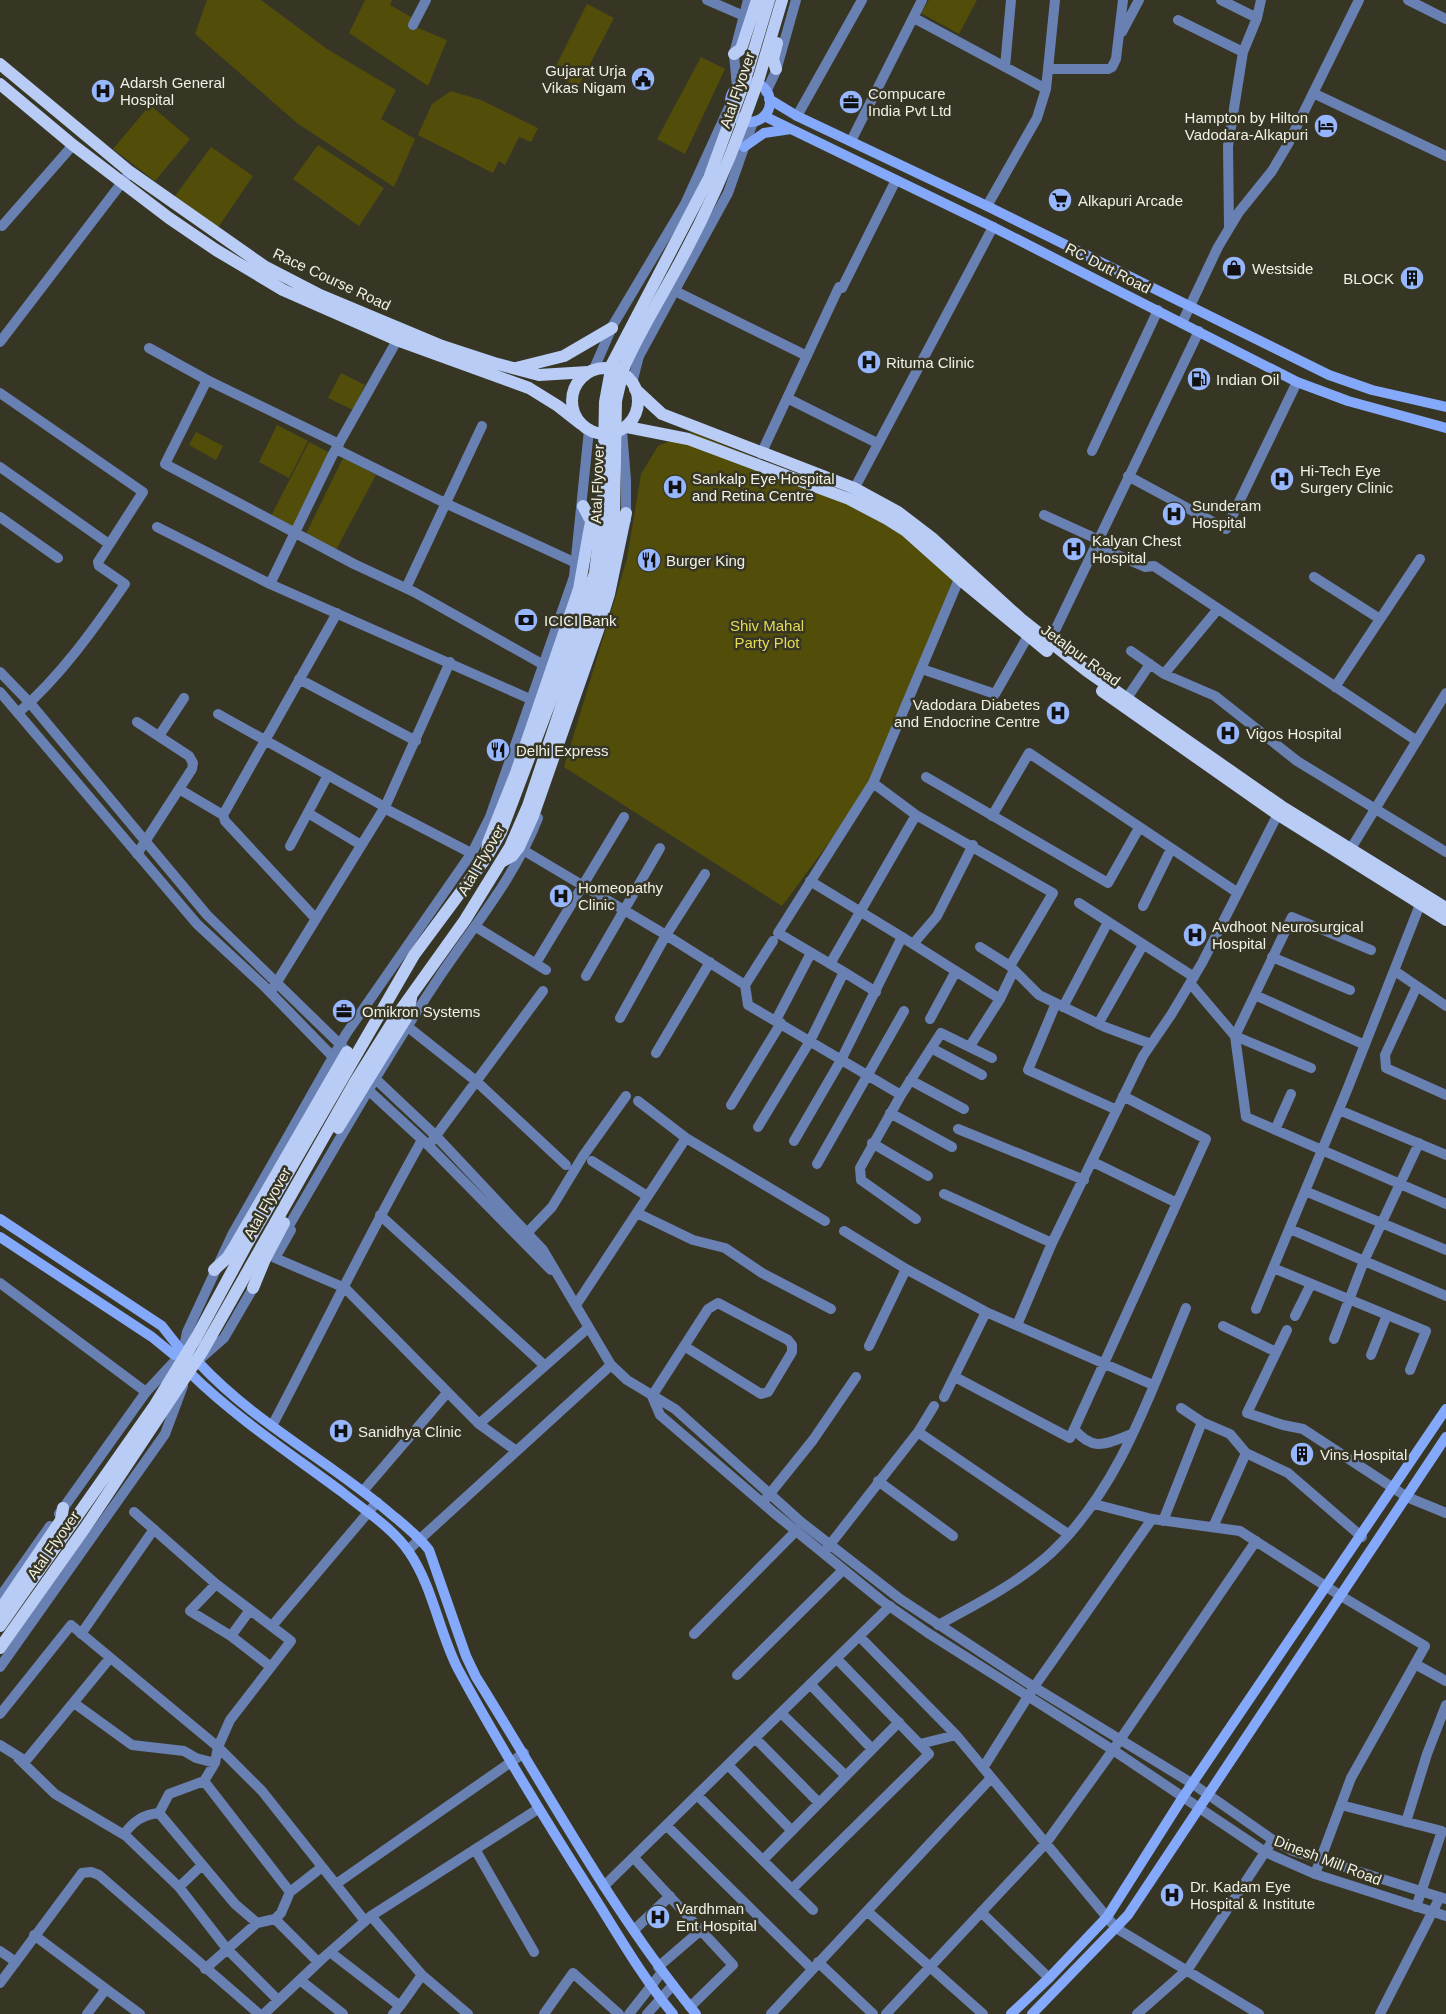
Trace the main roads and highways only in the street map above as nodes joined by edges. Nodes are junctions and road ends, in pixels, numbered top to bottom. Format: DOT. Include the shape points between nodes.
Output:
graph roads {
  1 [pos="757,0"];
  2 [pos="768,0"];
  3 [pos="782,0"];
  4 [pos="789,0"];
  5 [pos="734,54"];
  6 [pos="0,64"];
  7 [pos="776,69"];
  8 [pos="0,84"];
  9 [pos="768,95"];
  10 [pos="764,116"];
  11 [pos="791,129"];
  12 [pos="744,147"];
  13 [pos="612,328"];
  14 [pos="400,334"];
  15 [pos="514,368"];
  16 [pos="590,372"];
  17 [pos="633,386"];
  18 [pos="1446,408"];
  19 [pos="585,427"];
  20 [pos="1446,428"];
  21 [pos="624,429"];
  22 [pos="691,433"];
  23 [pos="851,494"];
  24 [pos="583,506"];
  25 [pos="626,513"];
  26 [pos="1048,646"];
  27 [pos="1279,810"];
  28 [pos="486,858"];
  29 [pos="501,862"];
  30 [pos="1423,899"];
  31 [pos="1446,908"];
  32 [pos="1446,920"];
  33 [pos="392,991"];
  34 [pos="411,995"];
  35 [pos="0,1219"];
  36 [pos="0,1237"];
  37 [pos="214,1270"];
  38 [pos="253,1288"];
  39 [pos="178,1354"];
  40 [pos="199,1362"];
  41 [pos="189,1373"];
  42 [pos="1446,1409"];
  43 [pos="1446,1437"];
  44 [pos="62,1514"];
  45 [pos="0,1610"];
  46 [pos="0,1626"];
  47 [pos="0,1648"];
  48 [pos="693,2010"];
  49 [pos="673,2014"];
  50 [pos="1011,2014"];
  51 [pos="1032,2014"];
  1 -- 5 [label="main road" via="741,49"];
  2 -- 28 [label="main road, Atal Flyover, bridge" via="751,62 709,178 612,364 604,402 602,505 595,573 513,804"];
  3 -- 29 [label="main road, Atal Flyover, bridge" via="759,80 720,181 624,367 616,401 614,515 604,579 528,806"];
  4 -- 7 [label="main road" via="774,52"];
  6 -- 14 [label="main road, Race Course Road" via="130,172 264,266"];
  8 -- 14 [label="main road, Race Course Road" via="122,184 216,250 283,290"];
  9 -- 10 [label="main road" via="769,108"];
  9 -- 10 [label="main road" via="754,83 747,82 732,93 730,105 741,120 753,122"];
  9 -- 18 [label="main road, RC Dutt Road" via="797,116 988,206 1329,375 1372,390"];
  10 -- 11 [label="main road, RC Dutt Road"];
  11 -- 12 [label="main road" via="764,133"];
  11 -- 20 [label="main road, RC Dutt Road" via="993,227 1298,382 1348,401"];
  13 -- 15 [label="main road" via="564,356"];
  14 -- 15 [label="main road, Race Course Road"];
  14 -- 19 [label="main road, Race Course Road" via="529,388"];
  15 -- 16 [label="main road, Race Course Road" via="539,375"];
  16 -- 17 [label="main road" via="610,369 620,372"];
  16 -- 19 [label="main road" via="575,386 572,396 575,416"];
  17 -- 21 [label="main road" via="637,407"];
  17 -- 22 [label="main road" via="662,414"];
  19 -- 21 [label="main road" via="600,433"];
  21 -- 22 [label="main road"];
  22 -- 23 [label="main road, Jetalpur Road"];
  22 -- 23 [label="main road, Jetalpur Road" via="761,454"];
  23 -- 26 [label="main road, Jetalpur Road" via="910,520 961,574"];
  24 -- 28 [label="main road" via="590,521 579,589 488,843"];
  25 -- 29 [label="main road" via="598,630 533,816 519,847"];
  26 -- 27 [label="main road, Jetalpur Road"];
  26 -- 27 [label="main road, Jetalpur Road" via="1127,698"];
  27 -- 30 [label="main road, Jetalpur Road"];
  28 -- 33 [label="main road, Atal Flyover, bridge" via="424,940"];
  29 -- 34 [label="main road, Atal Flyover, bridge" via="465,920"];
  30 -- 31 [label="main road, Jetalpur Road"];
  30 -- 32 [label="main road, Jetalpur Road"];
  33 -- 37 [label="main road, bridge" via="382,997 233,1249"];
  33 -- 46 [label="main road, Atal Flyover, bridge" via="175,1374"];
  34 -- 38 [label="main road, bridge" via="408,1015 328,1144 265,1259"];
  34 -- 47 [label="main road, Atal Flyover, bridge" via="355,1082 202,1352"];
  35 -- 39 [label="main road" via="162,1326"];
  36 -- 39 [label="main road"];
  39 -- 40 [label="main road" via="196,1351"];
  39 -- 41 [label="main road" via="178,1370"];
  40 -- 41 [label="main road"];
  40 -- 48 [label="main road" via="213,1379 363,1491 420,1539 433,1559 469,1663 604,1886 660,1969"];
  41 -- 49 [label="main road" via="368,1513 408,1550 418,1566 458,1668 510,1761 650,1986"];
  42 -- 50 [label="main road" via="1184,1797 1107,1917"];
  43 -- 51 [label="main road" via="1128,1915"];
  44 -- 45 [label="main road"];
}
